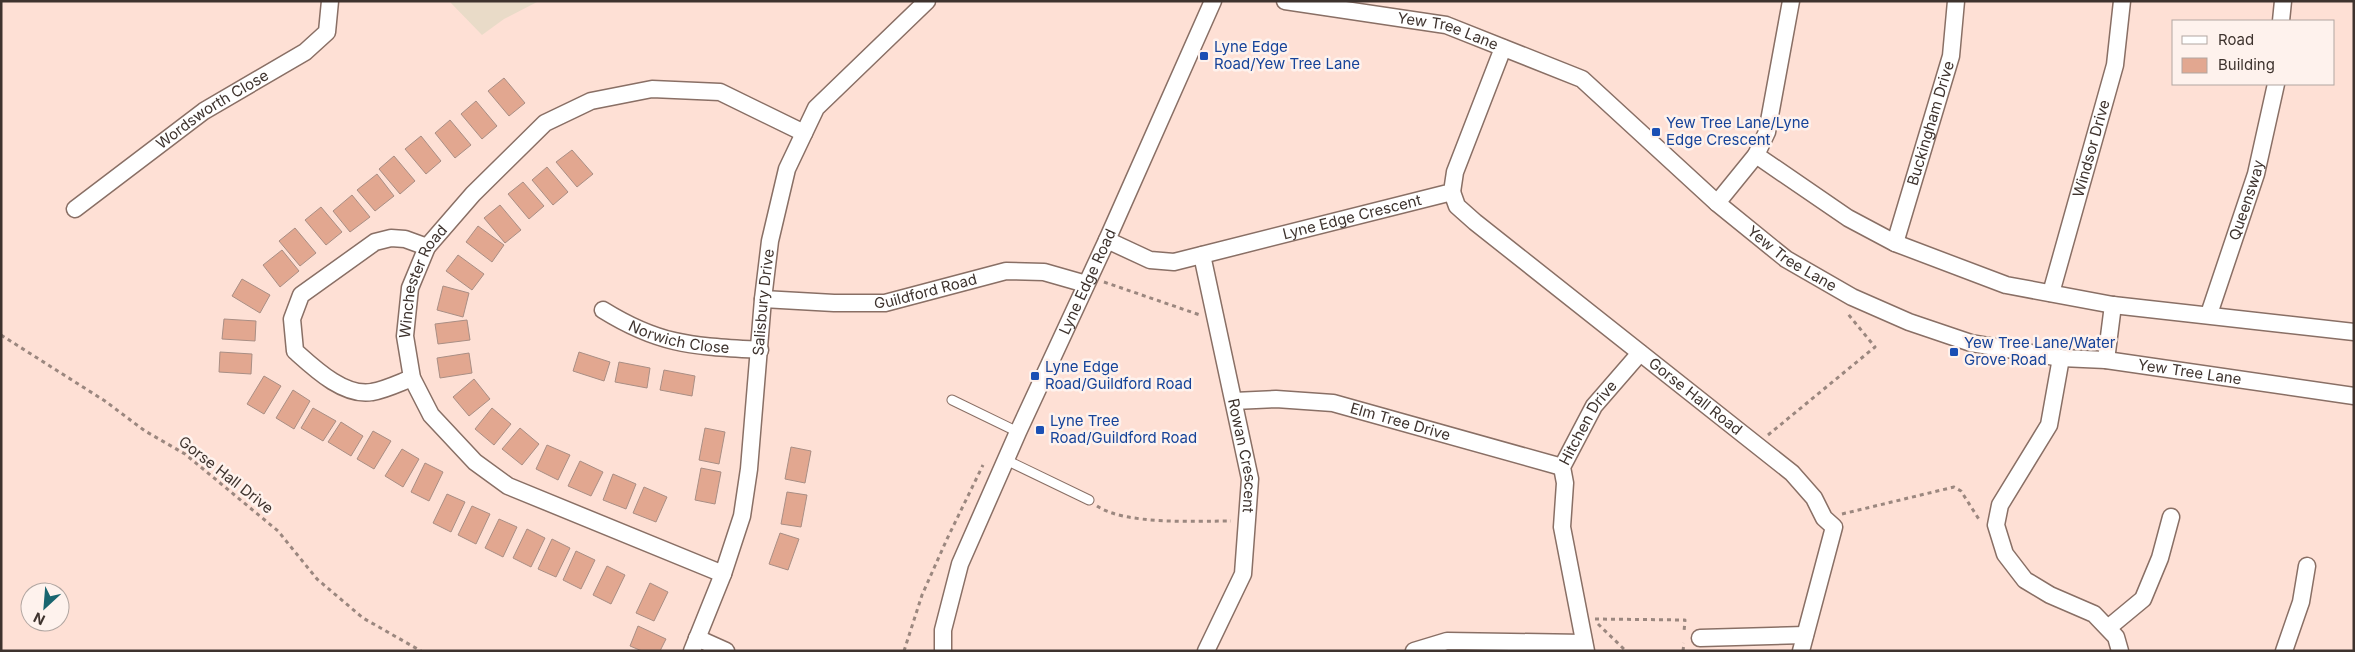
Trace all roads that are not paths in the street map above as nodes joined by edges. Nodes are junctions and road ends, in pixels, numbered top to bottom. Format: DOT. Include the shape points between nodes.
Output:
graph roads {
  1 [pos="330,1"];
  2 [pos="928,1"];
  3 [pos="1214,1"];
  4 [pos="1285,1"];
  5 [pos="1791,1"];
  6 [pos="1956,1"];
  7 [pos="2122,1"];
  8 [pos="2283,1"];
  9 [pos="1362,7"];
  10 [pos="2281,20"];
  11 [pos="1503,48"];
  12 [pos="2276,85"];
  13 [pos="804,133"];
  14 [pos="1756,155"];
  15 [pos="1452,192"];
  16 [pos="1717,203"];
  17 [pos="75,209"];
  18 [pos="1107,240"];
  19 [pos="1895,244"];
  20 [pos="427,247"];
  21 [pos="1202,255"];
  22 [pos="1088,280"];
  23 [pos="2051,293"];
  24 [pos="763,299"];
  25 [pos="2113,305"];
  26 [pos="604,310"];
  27 [pos="2208,314"];
  28 [pos="2354,332"];
  29 [pos="760,350"];
  30 [pos="1640,353"];
  31 [pos="2061,358"];
  32 [pos="2106,360"];
  33 [pos="412,378"];
  34 [pos="2354,396"];
  35 [pos="952,400"];
  36 [pos="1234,400"];
  37 [pos="1018,432"];
  38 [pos="1006,460"];
  39 [pos="1562,467"];
  40 [pos="1088,500"];
  41 [pos="2171,517"];
  42 [pos="2307,566"];
  43 [pos="723,574"];
  44 [pos="2108,628"];
  45 [pos="1805,635"];
  46 [pos="1700,638"];
  47 [pos="695,644"];
  48 [pos="1585,647"];
  49 [pos="726,651"];
  50 [pos="943,651"];
  51 [pos="1206,651"];
  52 [pos="1414,651"];
  53 [pos="1801,651"];
  54 [pos="2120,651"];
  55 [pos="2284,651"];
  1 -- 17 [label="street, Wordsworth Close" via="327,32 305,52 204,111"];
  2 -- 13 [label="street, Salisbury Drive" via="816,108"];
  3 -- 18 [label="street, Lyne Edge Road"];
  4 -- 9 [label="street, Yew Tree Lane"];
  5 -- 14 [label="street" via="1767,132"];
  6 -- 19 [label="street, Buckingham Drive" via="1951,56"];
  7 -- 23 [label="street, Windsor Drive" via="2115,65"];
  8 -- 10 [label="street"];
  9 -- 11 [label="street, Yew Tree Lane" via="1446,25"];
  11 -- 15 [label="street" via="1456,172"];
  11 -- 16 [label="street, Yew Tree Lane" via="1582,79"];
  12 -- 27 [label="street, Queensway" via="2256,174"];
  13 -- 20 [label="street, Winchester Road" via="720,92 652,89 591,100 545,123 473,194"];
  13 -- 24 [label="street, Salisbury Drive" via="786,169 770,241"];
  14 -- 16 [label="street"];
  14 -- 19 [label="street" via="1848,218"];
  15 -- 21 [label="street, Lyne Edge Crescent"];
  15 -- 30 [label="street, Gorse Hall Road" via="1458,206 1475,222"];
  16 -- 31 [label="street, Yew Tree Lane" via="1786,259 1852,297 1909,322 1971,343"];
  18 -- 21 [label="street, Lyne Edge Crescent" via="1141,257 1161,262"];
  18 -- 22 [label="street, Lyne Edge Road"];
  19 -- 23 [label="street" via="2006,285"];
  20 -- 33 [label="street, Winchester Road" via="410,288 405,336"];
  20 -- 33 [label="street" via="405,238 375,242 301,295 292,319 295,351 327,377 350,390 371,392"];
  21 -- 36 [label="street, Rowan Crescent"];
  22 -- 24 [label="street, Guildford Road" via="1044,272 1006,271 886,303"];
  22 -- 37 [label="street, Lyne Edge Road"];
  23 -- 25 [label="street"];
  24 -- 29 [label="street, Salisbury Drive"];
  25 -- 27 [label="street"];
  25 -- 32 [label="street"];
  26 -- 29 [label="street, Norwich Close" via="630,326 678,343"];
  27 -- 28 [label="street"];
  29 -- 43 [label="street, Salisbury Drive" via="742,516"];
  30 -- 39 [label="street, Hitchen Drive" via="1594,406"];
  30 -- 45 [label="street, Gorse Hall Road" via="1792,473 1834,527"];
  31 -- 32 [label="street, Yew Tree Lane"];
  31 -- 44 [label="street" via="2050,425 2000,505 1996,525 2005,554 2025,580 2094,614"];
  32 -- 34 [label="street, Yew Tree Lane"];
  33 -- 43 [label="street, Winchester Road" via="431,415 475,462 508,486"];
  35 -- 37 [label="lane"];
  36 -- 39 [label="street, Elm Tree Drive" via="1333,403"];
  36 -- 51 [label="street, Rowan Crescent" via="1250,479 1242,574"];
  37 -- 38 [label="street, Lyne Edge Road"];
  38 -- 40 [label="lane"];
  38 -- 50 [label="street, Lyne Edge Road" via="960,564 943,630"];
  39 -- 48 [label="street, Hitchen Drive" via="1565,484 1562,527"];
  41 -- 44 [label="street" via="2160,558 2143,599"];
  42 -- 55 [label="street" via="2301,602"];
  43 -- 47 [label="street, Salisbury Drive"];
  44 -- 54 [label="street" via="2116,637"];
  45 -- 46 [label="street"];
  45 -- 53 [label="street, Gorse Hall Road"];
  47 -- 49 [label="street"];
  48 -- 52 [label="street" via="1447,641"];
}
